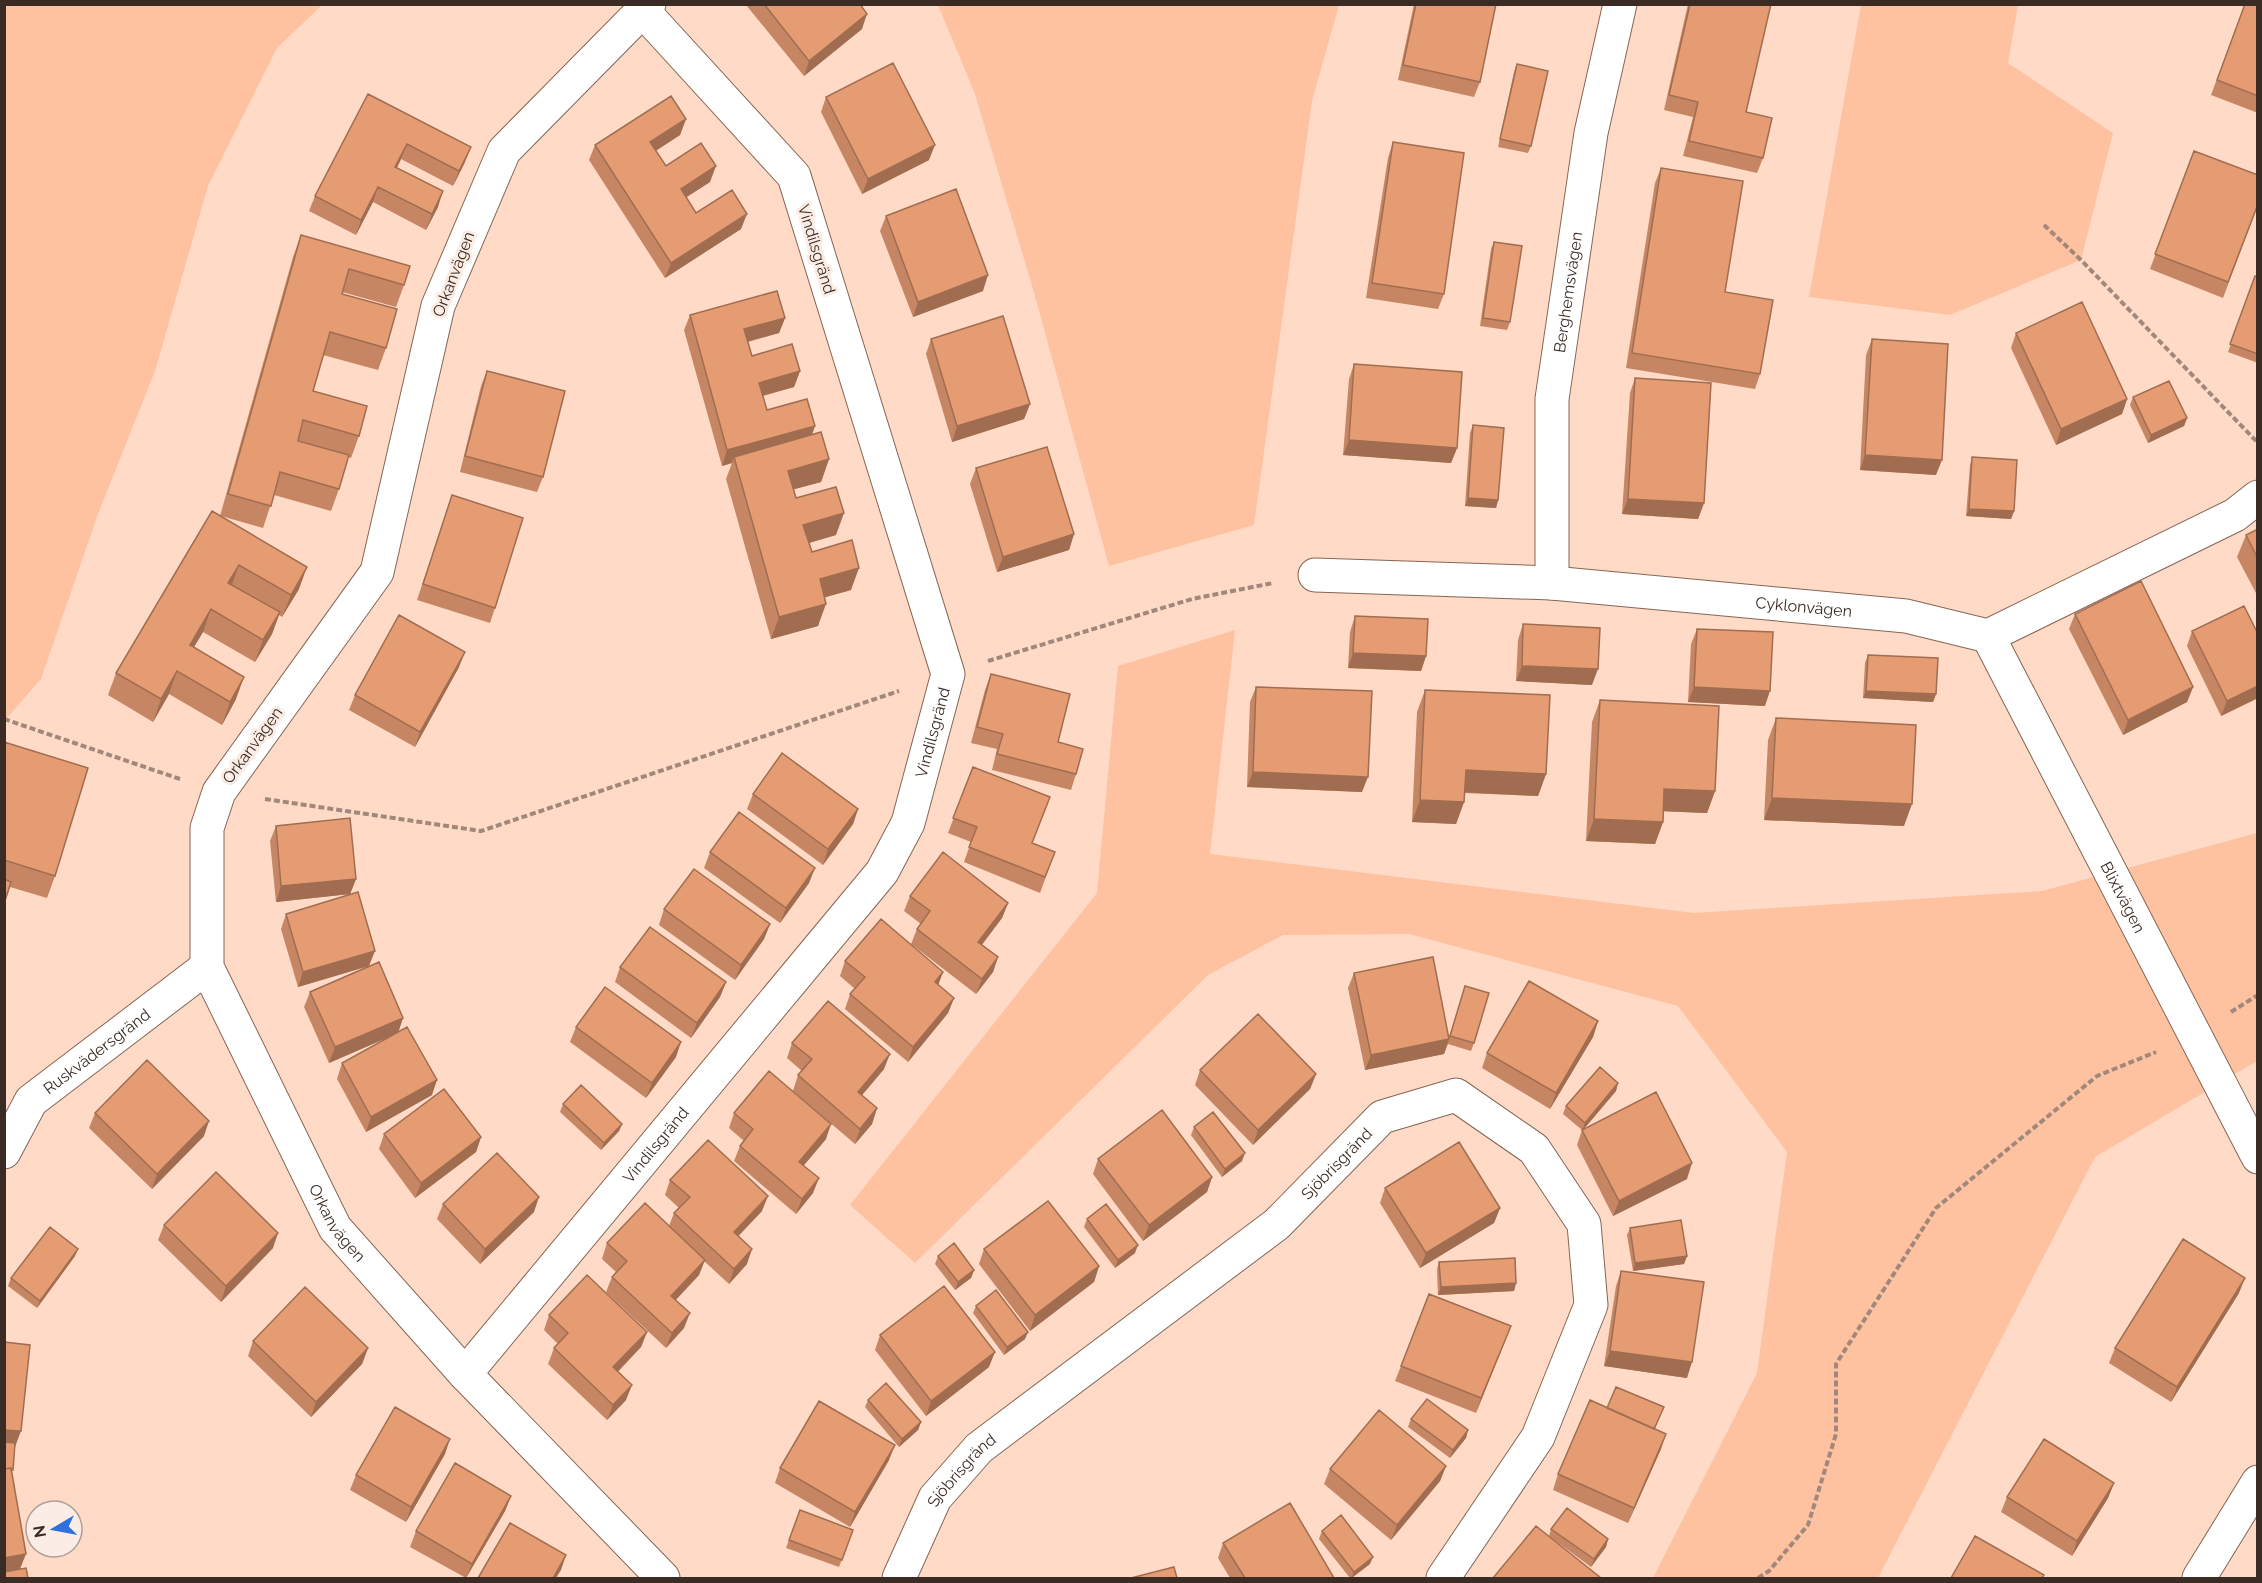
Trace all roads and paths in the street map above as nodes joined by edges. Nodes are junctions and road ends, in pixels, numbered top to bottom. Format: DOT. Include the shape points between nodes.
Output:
graph roads {
  1 [pos="1620,4"];
  2 [pos="647,8"];
  3 [pos="2044,225"];
  4 [pos="2258,443"];
  5 [pos="2258,497"];
  6 [pos="1315,575"];
  7 [pos="1552,583"];
  8 [pos="1988,636"];
  9 [pos="948,674"];
  10 [pos="4,718"];
  11 [pos="219,792"];
  12 [pos="207,967"];
  13 [pos="2258,995"];
  14 [pos="2195,1035"];
  15 [pos="4,1152"];
  16 [pos="2258,1157"];
  17 [pos="465,1374"];
  18 [pos="2258,1482"];
  19 [pos="663,1578"];
  20 [pos="899,1578"];
  21 [pos="1443,1578"];
  22 [pos="1758,1578"];
  23 [pos="2199,1578"];
  1 -- 7 [label="street, Berghemsvägen" via="1592,133 1552,399"];
  2 -- 9 [label="street, Vindilsgränd" via="794,176"];
  2 -- 11 [label="street, Orkanvägen" via="504,151 438,306 377,572"];
  3 -- 4 [label="path"];
  5 -- 8 [label="street" via="2235,515"];
  6 -- 7 [label="street, Cyklonvägen"];
  6 -- 9 [label="path" via="1192,599"];
  7 -- 8 [label="street, Cyklonvägen" via="1906,616"];
  8 -- 14 [label="street, Blixtvägen"];
  9 -- 11 [label="path" via="481,831"];
  9 -- 17 [label="street, Vindilsgränd" via="908,823 882,872"];
  10 -- 11 [label="path"];
  11 -- 12 [label="street, Orkanvägen" via="207,828"];
  12 -- 15 [label="street, Ruskvädersgränd" via="31,1101"];
  12 -- 17 [label="street, Orkanvägen" via="335,1228"];
  13 -- 14 [label="path"];
  14 -- 16 [label="street, Blixtvägen"];
  14 -- 22 [label="path" via="2097,1076 1936,1208 1836,1364 1836,1434 1808,1524"];
  17 -- 19 [label="street, Orkanvägen"];
  18 -- 23 [label="street"];
  20 -- 21 [label="street, Sjöbrisgränd" via="935,1498 979,1448 1276,1224 1382,1117 1456,1095 1534,1149 1584,1224 1591,1305 1538,1437"];
}
